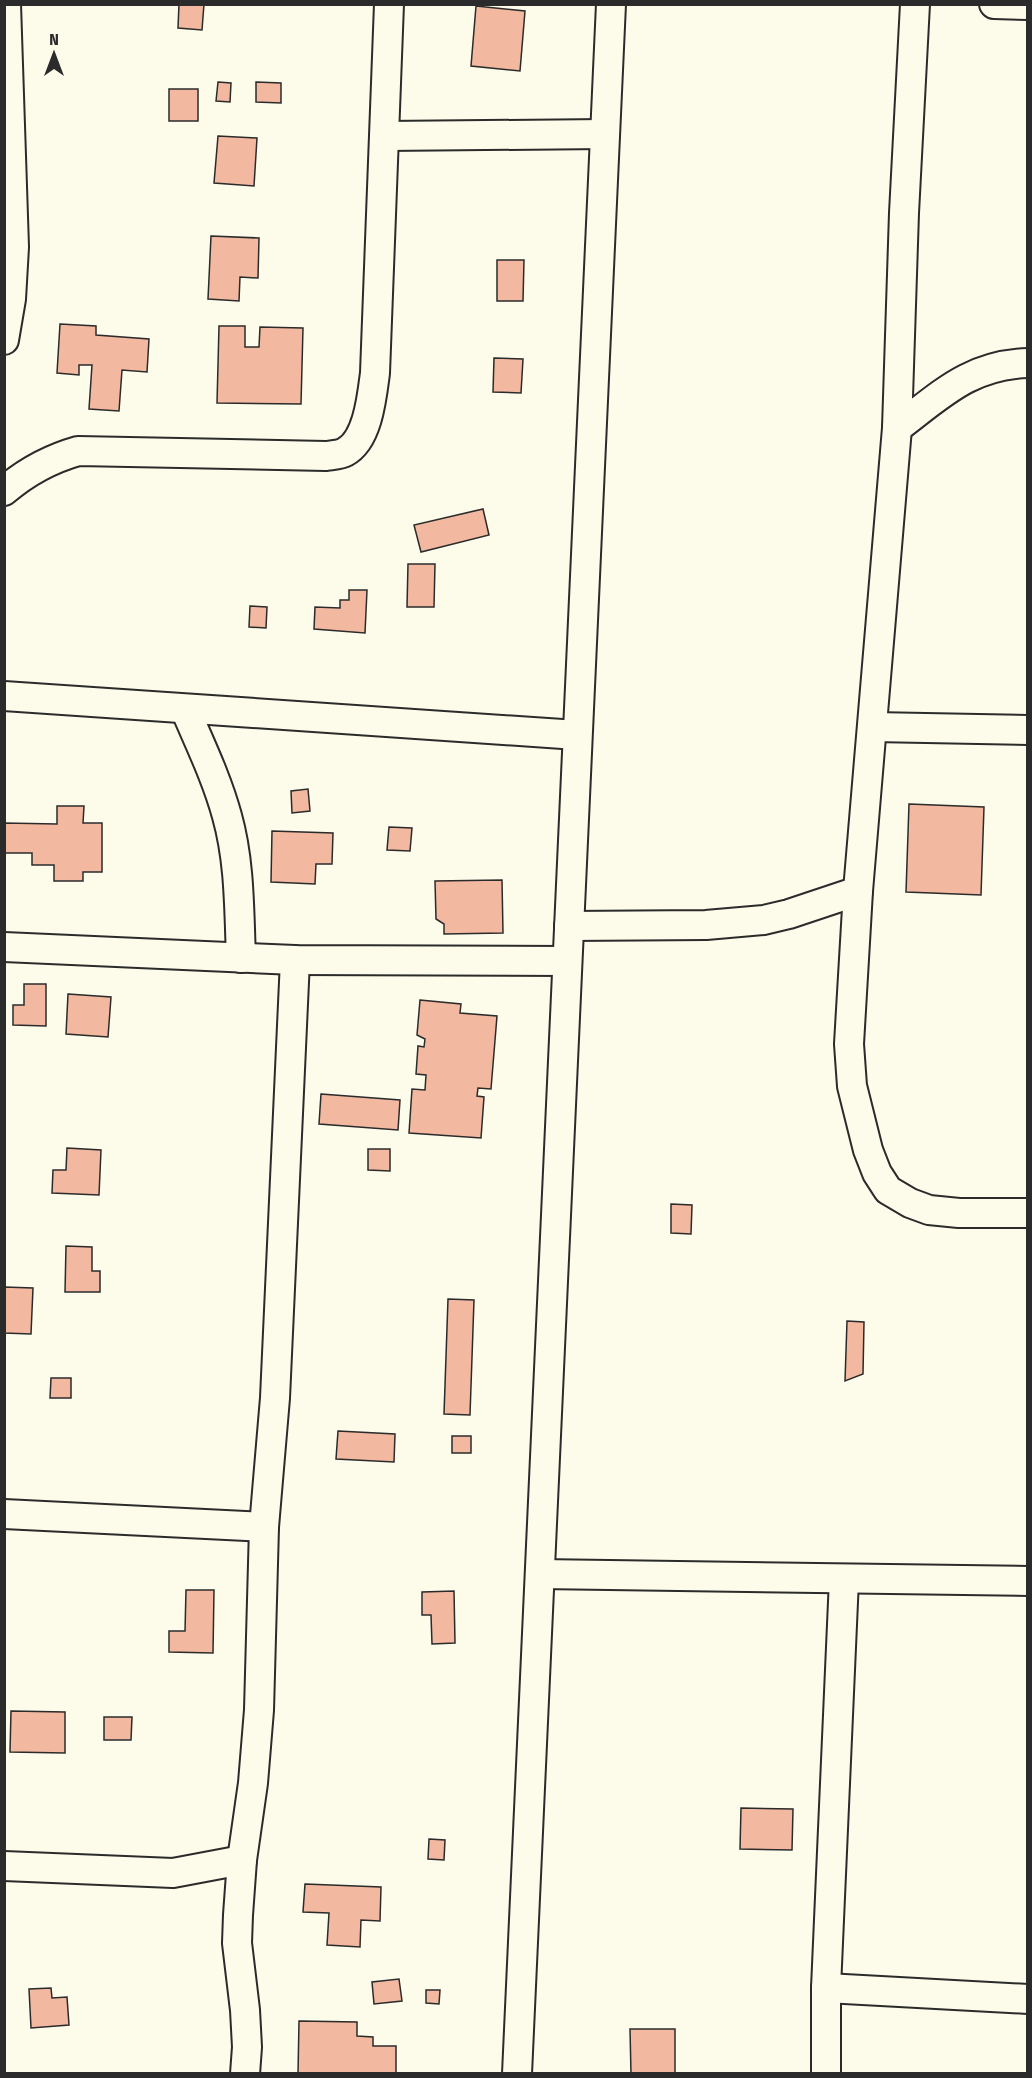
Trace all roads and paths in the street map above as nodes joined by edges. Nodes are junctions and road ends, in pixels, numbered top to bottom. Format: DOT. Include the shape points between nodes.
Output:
graph roads {
  1 [pos="6,4"];
  2 [pos="389,4"];
  3 [pos="611,4"];
  4 [pos="915,4"];
  5 [pos="994,4"];
  6 [pos="1028,5"];
  7 [pos="605,134"];
  8 [pos="386,136"];
  9 [pos="4,340"];
  10 [pos="1028,363"];
  11 [pos="897,428"];
  12 [pos="4,491"];
  13 [pos="4,696"];
  14 [pos="184,709"];
  15 [pos="873,728"];
  16 [pos="1028,730"];
  17 [pos="577,735"];
  18 [pos="858,891"];
  19 [pos="569,926"];
  20 [pos="4,947"];
  21 [pos="241,958"];
  22 [pos="295,960"];
  23 [pos="567,961"];
  24 [pos="1028,1213"];
  25 [pos="4,1514"];
  26 [pos="264,1527"];
  27 [pos="540,1574"];
  28 [pos="843,1579"];
  29 [pos="1028,1581"];
  30 [pos="242,1860"];
  31 [pos="4,1866"];
  32 [pos="826,1988"];
  33 [pos="1028,1999"];
  34 [pos="245,2073"];
  35 [pos="517,2073"];
  36 [pos="826,2073"];
  1 -- 9 [label="street" via="14,247"];
  2 -- 8 [label="street"];
  3 -- 7 [label="street"];
  4 -- 11 [label="street"];
  5 -- 6 [label="street"];
  7 -- 8 [label="street"];
  7 -- 17 [label="street"];
  8 -- 12 [label="street" via="375,373 365,424 345,453 326,456 78,451 31,471"];
  10 -- 11 [label="street" via="986,369 963,379"];
  11 -- 15 [label="street"];
  13 -- 14 [label="street"];
  14 -- 17 [label="street"];
  14 -- 21 [label="street" via="216,780 228,818 237,879"];
  15 -- 16 [label="street"];
  15 -- 18 [label="street"];
  17 -- 19 [label="street"];
  18 -- 19 [label="street" via="764,920"];
  18 -- 24 [label="street" via="849,1044 852,1086 877,1173 888,1190 929,1210"];
  19 -- 23 [label="street"];
  20 -- 21 [label="street"];
  21 -- 22 [label="street"];
  22 -- 23 [label="street"];
  22 -- 26 [label="street" via="275,1398"];
  23 -- 27 [label="street"];
  25 -- 26 [label="street"];
  26 -- 30 [label="street" via="259,1710"];
  27 -- 28 [label="street"];
  27 -- 35 [label="street"];
  28 -- 29 [label="street"];
  28 -- 32 [label="street"];
  30 -- 31 [label="street" via="173,1873"];
  30 -- 34 [label="street" via="237,1943 245,2010"];
  32 -- 33 [label="street"];
  32 -- 36 [label="street"];
}
